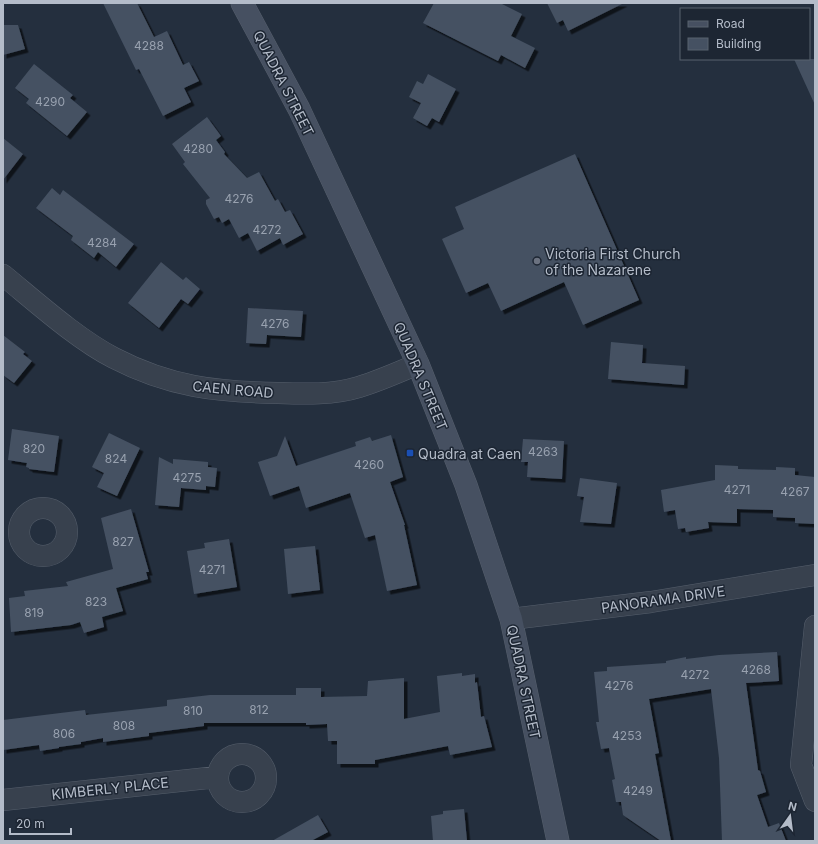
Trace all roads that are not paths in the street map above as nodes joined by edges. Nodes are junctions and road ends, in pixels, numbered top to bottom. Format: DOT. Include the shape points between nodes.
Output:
graph roads {
  1 [pos="242,3"];
  2 [pos="3,275"];
  3 [pos="418,364"];
  4 [pos="815,575"];
  5 [pos="511,619"];
  6 [pos="815,626"];
  7 [pos="217,776"];
  8 [pos="3,800"];
  9 [pos="815,800"];
  10 [pos="558,841"];
  1 -- 3 [label="main road, QUADRA STREET" via="299,109"];
  2 -- 3 [label="street, CAEN ROAD" via="113,358 152,376 204,389 304,394 335,392 359,387"];
  3 -- 5 [label="main road, QUADRA STREET" via="466,485"];
  4 -- 5 [label="street, PANORAMA DRIVE" via="651,602"];
  5 -- 10 [label="main road, QUADRA STREET"];
  6 -- 9 [label="street" via="801,765"];
  7 -- 8 [label="street, KIMBERLY PLACE"];
}
